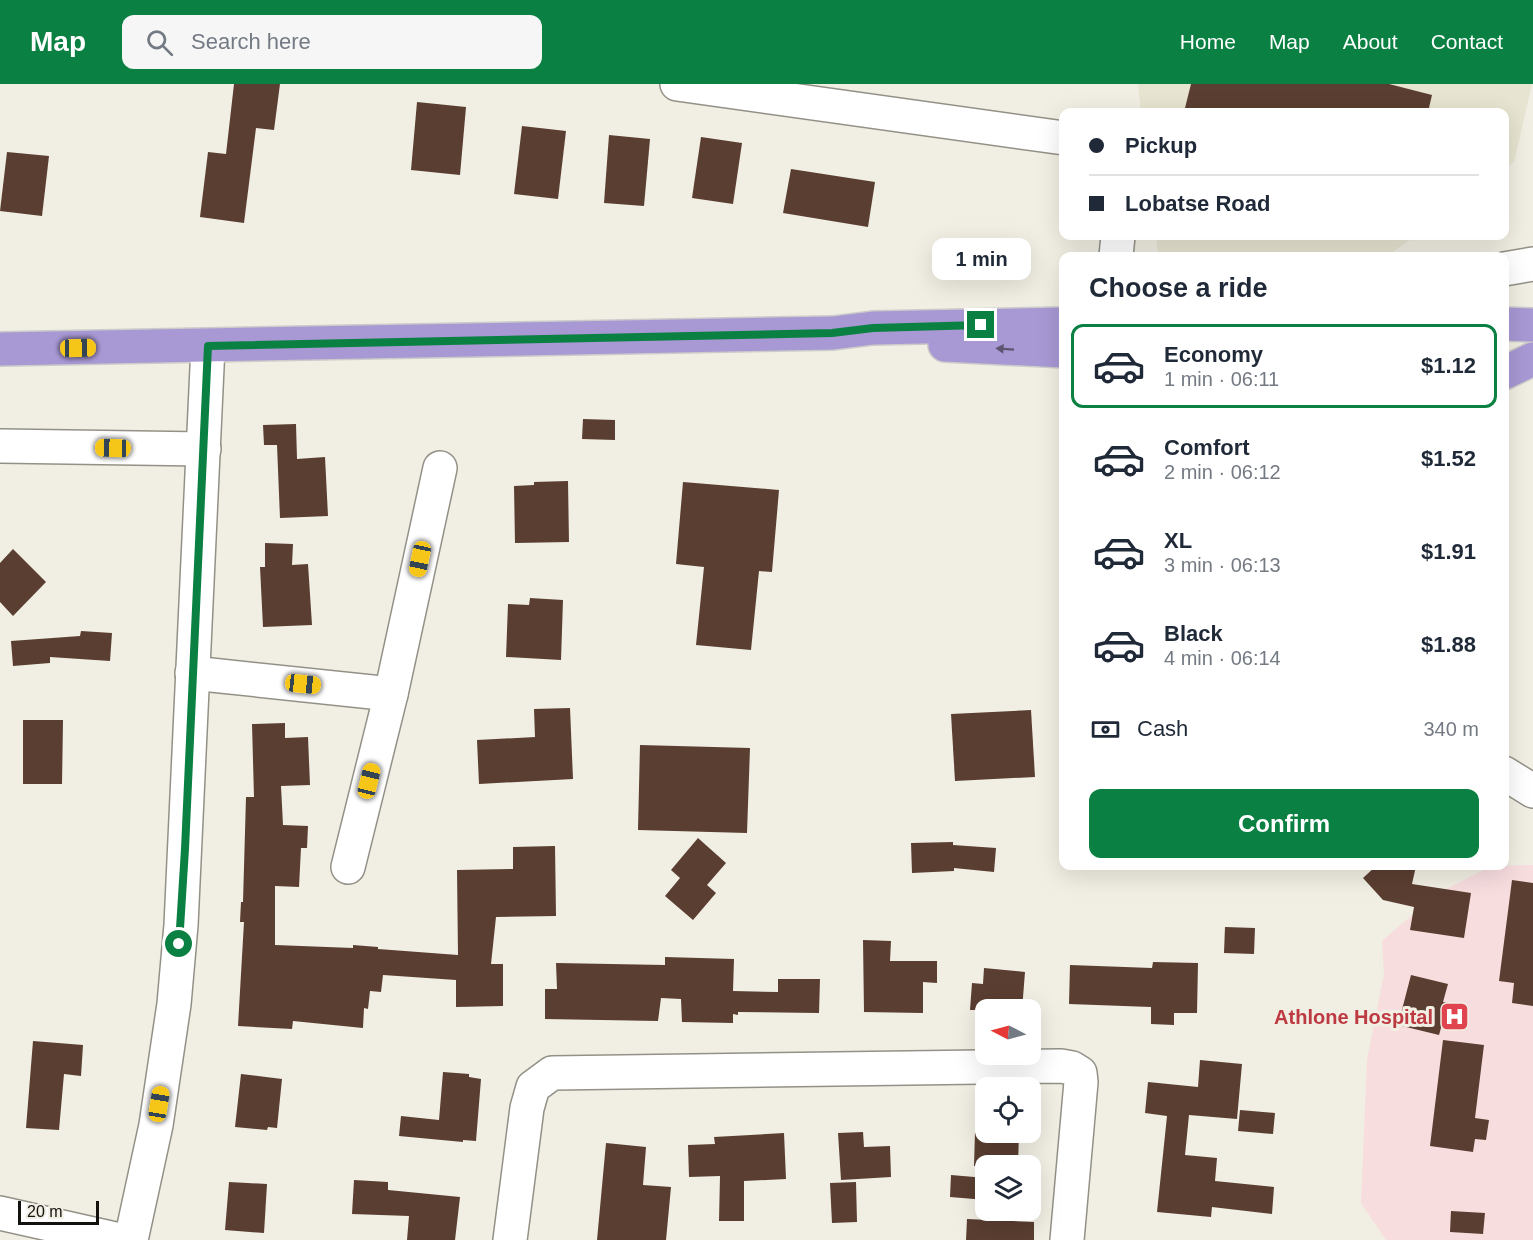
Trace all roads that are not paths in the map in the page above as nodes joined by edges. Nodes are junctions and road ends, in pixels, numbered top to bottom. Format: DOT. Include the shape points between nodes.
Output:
graph roads {
  1 [pos="677,84"];
  2 [pos="1059,137"];
  3 [pos="1533,264"];
  4 [pos="1509,268"];
  5 [pos="1059,324"];
  6 [pos="1509,324"];
  7 [pos="1533,325"];
  8 [pos="832,333"];
  9 [pos="208,346"];
  10 [pos="0,348"];
  11 [pos="1059,351"];
  12 [pos="1509,355"];
  13 [pos="1533,357"];
  14 [pos="1509,370"];
  15 [pos="0,446"];
  16 [pos="204,449"];
  17 [pos="440,468"];
  18 [pos="192,673"];
  19 [pos="391,694"];
  20 [pos="1509,775"];
  21 [pos="1533,791"];
  22 [pos="348,867"];
  23 [pos="0,1213"];
  24 [pos="120,1240"];
  25 [pos="131,1240"];
  26 [pos="510,1240"];
  27 [pos="1067,1240"];
  1 -- 2 [label="street"];
  3 -- 4 [label="street"];
  5 -- 8 [label="highway" via="873,328"];
  6 -- 7 [label="highway"];
  8 -- 9 [label="highway"];
  11 -- 8 [label="highway, one-way" via="914,343"];
  9 -- 10 [label="highway"];
  9 -- 16 [label="street"];
  12 -- 13 [label="highway"];
  13 -- 14 [label="highway"];
  15 -- 16 [label="street"];
  16 -- 18 [label="street"];
  17 -- 19 [label="street"];
  18 -- 19 [label="street"];
  18 -- 25 [label="street" via="185,860 174,1004 156,1125"];
  19 -- 22 [label="street"];
  20 -- 21 [label="street"];
  23 -- 24 [label="street"];
  26 -- 27 [label="street" via="527,1108 533,1087 552,1073 1061,1066 1080,1073 1082,1082"];
}
